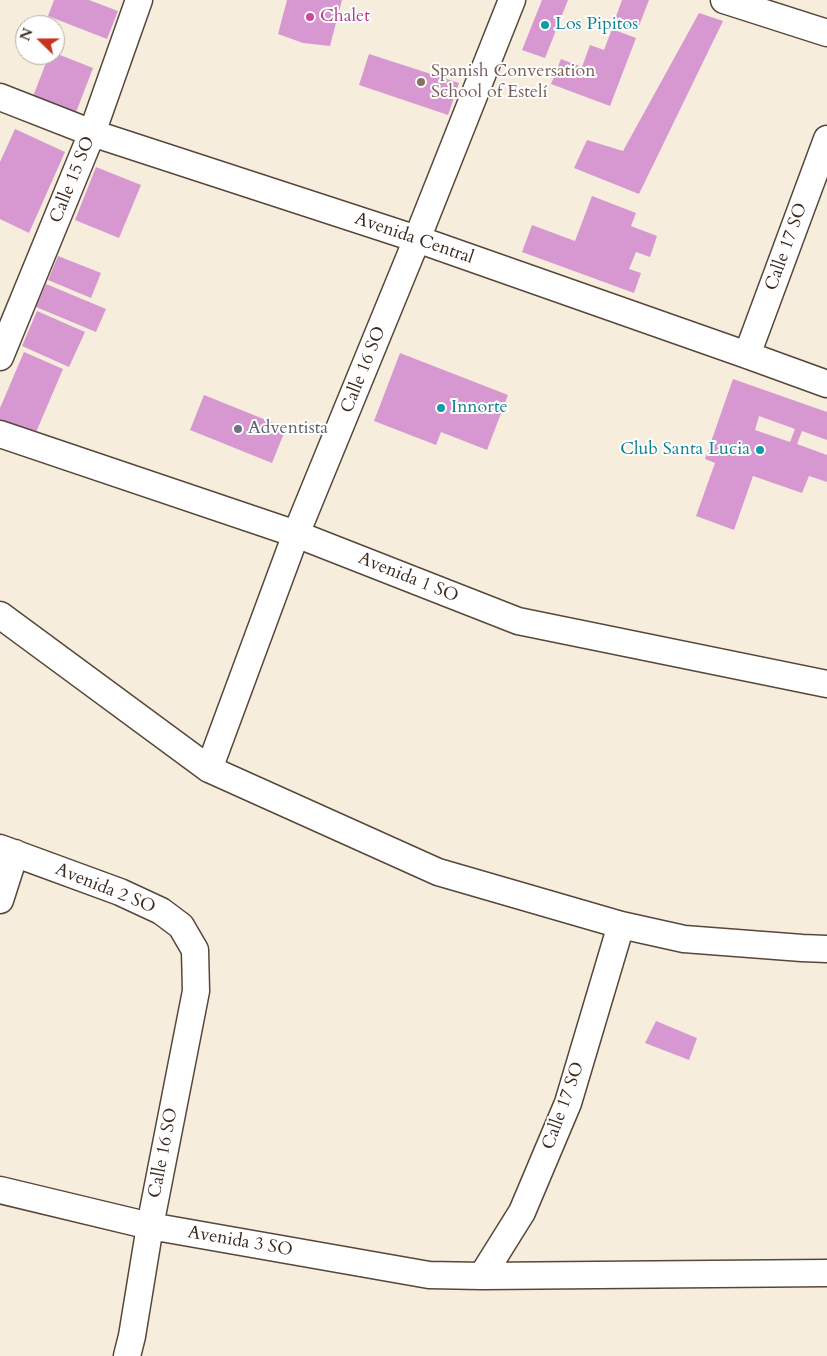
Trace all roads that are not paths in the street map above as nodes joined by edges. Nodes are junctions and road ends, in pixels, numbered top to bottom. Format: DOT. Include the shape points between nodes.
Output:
graph roads {
  1 [pos="139,0"];
  2 [pos="512,0"];
  3 [pos="724,0"];
  4 [pos="827,33"];
  5 [pos="0,97"];
  6 [pos="92,133"];
  7 [pos="827,139"];
  8 [pos="417,239"];
  9 [pos="748,355"];
  10 [pos="0,357"];
  11 [pos="827,384"];
  12 [pos="0,434"];
  13 [pos="296,534"];
  14 [pos="0,615"];
  15 [pos="827,684"];
  16 [pos="208,769"];
  17 [pos="8,851"];
  18 [pos="0,900"];
  19 [pos="621,925"];
  20 [pos="827,949"];
  21 [pos="195,950"];
  22 [pos="0,1190"];
  23 [pos="150,1226"];
  24 [pos="827,1273"];
  25 [pos="482,1276"];
  26 [pos="127,1356"];
  1 -- 6 [label="street, Calle 15 SO"];
  2 -- 8 [label="street, Calle 16 SO"];
  3 -- 4 [label="street"];
  5 -- 6 [label="street, Avenida Central"];
  6 -- 8 [label="street, Avenida Central"];
  6 -- 10 [label="street, Calle 15 SO"];
  7 -- 9 [label="street, Calle 17 SO"];
  8 -- 9 [label="street, Avenida Central"];
  8 -- 13 [label="street, Calle 16 SO"];
  9 -- 11 [label="street, Avenida Central"];
  12 -- 13 [label="street, Avenida 1 SO"];
  13 -- 15 [label="street, Avenida 1 SO" via="518,622"];
  13 -- 16 [label="street, Calle 16 SO"];
  14 -- 16 [label="street"];
  16 -- 19 [label="street" via="438,872"];
  17 -- 18 [label="street"];
  17 -- 21 [label="street, Avenida 2 SO" via="120,892 161,911 182,926"];
  19 -- 20 [label="street" via="684,939"];
  19 -- 25 [label="street, Calle 17 SO" via="568,1102 522,1212"];
  21 -- 23 [label="street, Calle 16 SO" via="196,991"];
  22 -- 23 [label="street, Avenida 3 SO"];
  23 -- 25 [label="street, Avenida 3 SO" via="429,1275"];
  23 -- 26 [label="street, Calle 16 SO"];
  24 -- 25 [label="street, Avenida 3 SO"];
}
